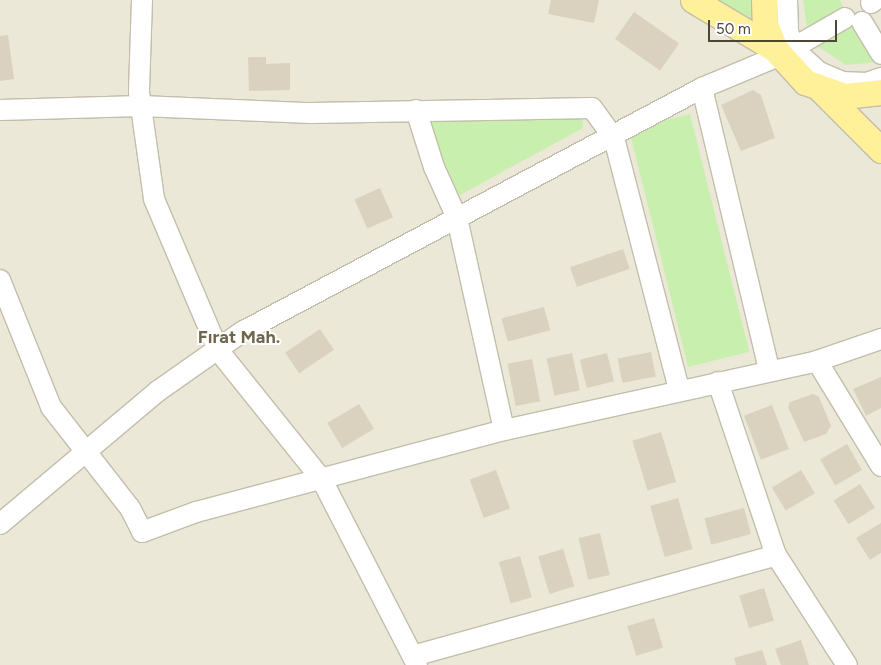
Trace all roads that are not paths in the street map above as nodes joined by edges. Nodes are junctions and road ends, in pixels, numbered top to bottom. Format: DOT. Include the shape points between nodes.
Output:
graph roads {
  1 [pos="142,0"];
  2 [pos="692,0"];
  3 [pos="764,0"];
  4 [pos="787,0"];
  5 [pos="783,50"];
  6 [pos="881,54"];
  7 [pos="881,78"];
  8 [pos="702,88"];
  9 [pos="821,90"];
  10 [pos="881,92"];
  11 [pos="141,106"];
  12 [pos="0,110"];
  13 [pos="416,110"];
  14 [pos="614,138"];
  15 [pos="881,150"];
  16 [pos="457,218"];
  17 [pos="0,280"];
  18 [pos="881,339"];
  19 [pos="218,350"];
  20 [pos="817,361"];
  21 [pos="769,370"];
  22 [pos="718,382"];
  23 [pos="679,390"];
  24 [pos="504,430"];
  25 [pos="86,454"];
  26 [pos="881,466"];
  27 [pos="322,480"];
  28 [pos="0,524"];
  29 [pos="776,555"];
  30 [pos="415,661"];
  31 [pos="847,665"];
  1 -- 11 [label="street"];
  2 -- 5 [label="main road"];
  3 -- 5 [label="main road" via="765,24"];
  4 -- 5 [label="street" via="788,33"];
  5 -- 6 [label="street" via="854,20"];
  5 -- 7 [label="street" via="842,82 867,83"];
  5 -- 8 [label="street"];
  5 -- 9 [label="main road" via="805,82"];
  8 -- 14 [label="street"];
  8 -- 21 [label="street"];
  9 -- 10 [label="main road" via="844,96"];
  9 -- 15 [label="main road"];
  11 -- 12 [label="street"];
  11 -- 13 [label="street" via="312,112"];
  11 -- 19 [label="street" via="154,199"];
  13 -- 14 [label="street" via="592,108"];
  13 -- 16 [label="street" via="434,167"];
  14 -- 16 [label="street"];
  14 -- 23 [label="street"];
  16 -- 19 [label="street"];
  16 -- 24 [label="street"];
  17 -- 25 [label="street" via="51,408"];
  18 -- 20 [label="street"];
  19 -- 25 [label="street" via="158,391"];
  19 -- 27 [label="street"];
  20 -- 21 [label="street"];
  20 -- 26 [label="street"];
  21 -- 22 [label="street"];
  22 -- 23 [label="street"];
  22 -- 29 [label="street"];
  23 -- 24 [label="street"];
  24 -- 27 [label="street"];
  25 -- 27 [label="street" via="130,508 142,532 196,512"];
  25 -- 28 [label="street"];
  27 -- 30 [label="street"];
  29 -- 30 [label="street"];
  29 -- 31 [label="street"];
}
